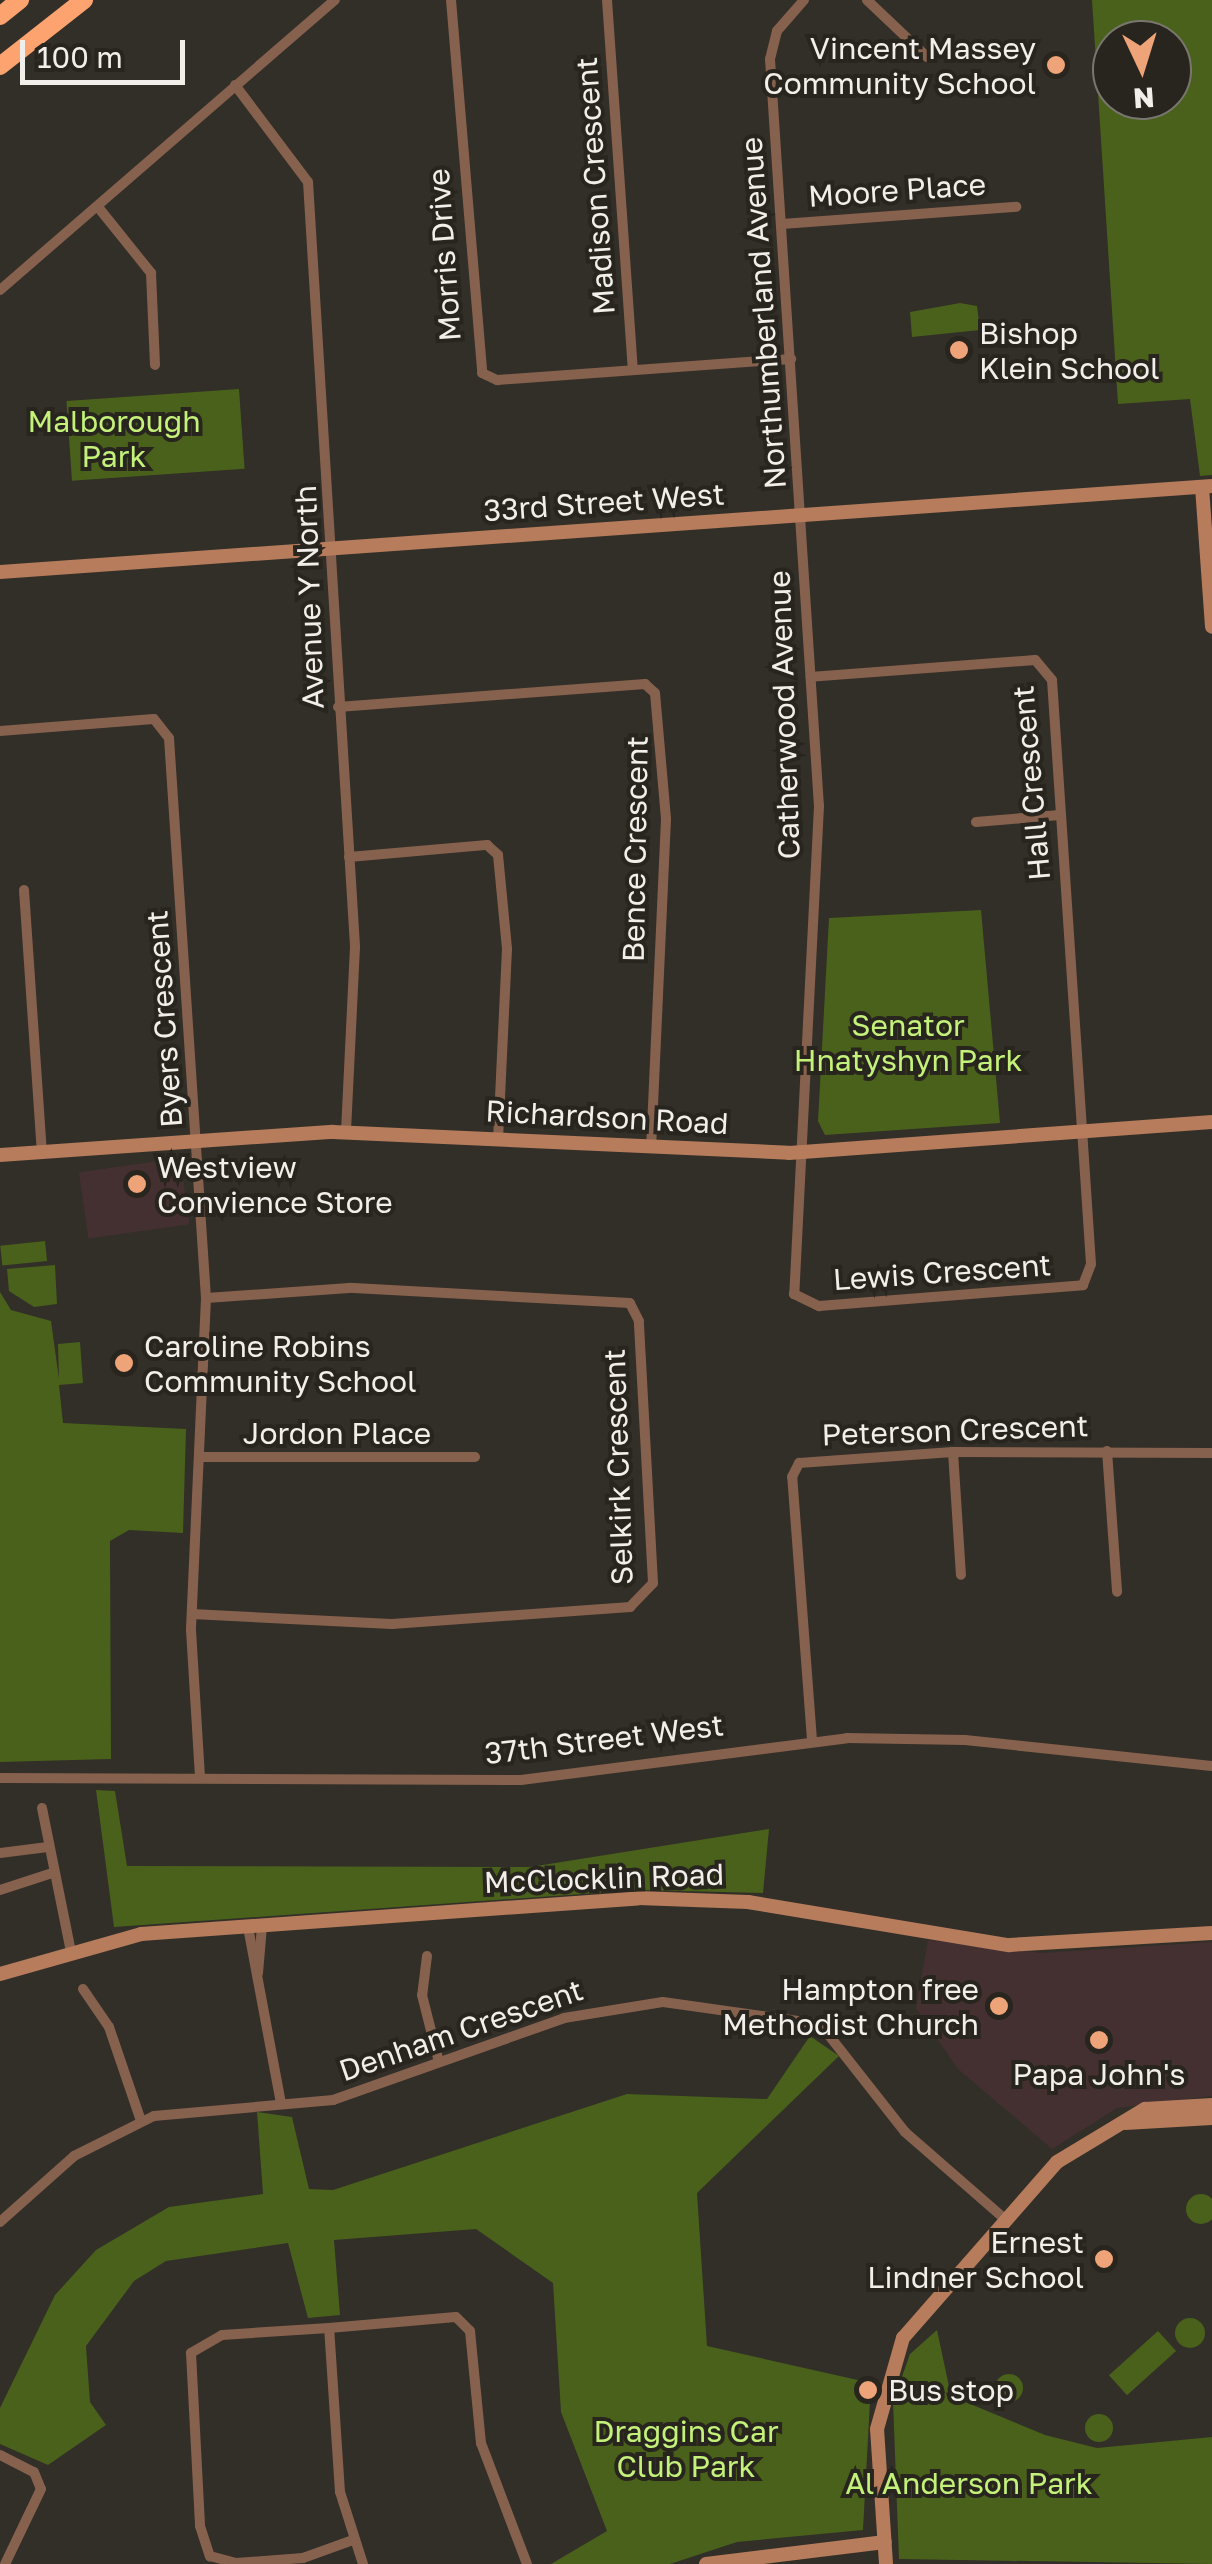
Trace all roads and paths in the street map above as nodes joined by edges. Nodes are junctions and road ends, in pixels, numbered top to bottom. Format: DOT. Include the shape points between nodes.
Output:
graph roads {
  1 [pos="20,0"];
  2 [pos="84,0"];
  3 [pos="335,0"];
  4 [pos="452,0"];
  5 [pos="608,0"];
  6 [pos="804,0"];
  7 [pos="866,0"];
  8 [pos="0,16"];
  9 [pos="926,57"];
  10 [pos="0,66"];
  11 [pos="235,85"];
  12 [pos="1016,207"];
  13 [pos="98,208"];
  14 [pos="782,224"];
  15 [pos="0,290"];
  16 [pos="791,358"];
  17 [pos="155,364"];
  18 [pos="633,370"];
  19 [pos="1207,487"];
  20 [pos="801,516"];
  21 [pos="330,549"];
  22 [pos="0,572"];
  23 [pos="1212,626"];
  24 [pos="811,677"];
  25 [pos="338,706"];
  26 [pos="0,730"];
  27 [pos="1060,815"];
  28 [pos="976,822"];
  29 [pos="348,856"];
  30 [pos="24,890"];
  31 [pos="1212,1122"];
  32 [pos="346,1132"];
  33 [pos="1082,1132"];
  34 [pos="498,1139"];
  35 [pos="197,1141"];
  36 [pos="650,1147"];
  37 [pos="802,1152"];
  38 [pos="42,1153"];
  39 [pos="0,1156"];
  40 [pos="206,1298"];
  41 [pos="1107,1451"];
  42 [pos="953,1452"];
  43 [pos="1212,1453"];
  44 [pos="200,1457"];
  45 [pos="474,1457"];
  46 [pos="960,1575"];
  47 [pos="1116,1592"];
  48 [pos="192,1614"];
  49 [pos="812,1740"];
  50 [pos="1212,1766"];
  51 [pos="200,1776"];
  52 [pos="0,1778"];
  53 [pos="42,1808"];
  54 [pos="48,1846"];
  55 [pos="0,1852"];
  56 [pos="52,1874"];
  57 [pos="0,1890"];
  58 [pos="255,1926"];
  59 [pos="1212,1934"];
  60 [pos="70,1948"];
  61 [pos="428,1956"];
  62 [pos="0,1974"];
  63 [pos="83,1989"];
  64 [pos="439,2062"];
  65 [pos="280,2104"];
  66 [pos="1212,2105"];
  67 [pos="1212,2118"];
  68 [pos="141,2120"];
  69 [pos="1124,2122"];
  70 [pos="5,2208"];
  71 [pos="1006,2220"];
  72 [pos="0,2222"];
  73 [pos="329,2328"];
  74 [pos="0,2455"];
  75 [pos="353,2540"];
  76 [pos="884,2542"];
  77 [pos="5,2564"];
  78 [pos="363,2564"];
  79 [pos="527,2564"];
  80 [pos="706,2564"];
  81 [pos="886,2564"];
  1 -- 8 [label="highway"];
  2 -- 10 [label="highway"];
  3 -- 11 [label="street"];
  4 -- 18 [label="street, Morris Drive" via="478,368 496,380"];
  5 -- 18 [label="street, Madison Crescent"];
  6 -- 14 [label="street, Northumberland Avenue" via="772,42"];
  7 -- 9 [label="street"];
  11 -- 13 [label="street"];
  11 -- 21 [label="street, Avenue Y North" via="308,182"];
  12 -- 14 [label="street, Moore Place"];
  13 -- 15 [label="street"];
  13 -- 17 [label="street" via="151,273"];
  14 -- 16 [label="street, Northumberland Avenue"];
  16 -- 18 [label="street, Morris Drive"];
  16 -- 20 [label="street, Northumberland Avenue"];
  19 -- 20 [label="street, 33rd Street West"];
  19 -- 23 [label="street"];
  20 -- 21 [label="street, 33rd Street West"];
  20 -- 24 [label="street, Catherwood Avenue"];
  21 -- 22 [label="street, 33rd Street West"];
  21 -- 25 [label="street, Avenue Y North"];
  24 -- 27 [label="street, Hall Crescent" via="1042,663 1052,680"];
  24 -- 37 [label="street, Catherwood Avenue" via="818,820"];
  25 -- 29 [label="street, Avenue Y North"];
  25 -- 36 [label="street, Bence Crescent" via="645,684 655,693 666,819"];
  26 -- 35 [label="street, Byers Crescent" via="154,719 165,728"];
  27 -- 28 [label="street"];
  27 -- 33 [label="street, Hall Crescent"];
  29 -- 32 [label="street, Avenue Y North" via="355,960"];
  29 -- 34 [label="street" via="487,845 498,855 507,949"];
  30 -- 38 [label="street"];
  31 -- 33 [label="street, Richardson Road"];
  32 -- 34 [label="street, Richardson Road"];
  32 -- 35 [label="street, Richardson Road"];
  33 -- 37 [label="street, Richardson Road"];
  33 -- 37 [label="street, Lewis Crescent" via="1091,1264 1083,1285 819,1306 804,1304 794,1286"];
  34 -- 36 [label="street, Richardson Road"];
  35 -- 38 [label="street, Richardson Road"];
  35 -- 40 [label="street, Byers Crescent"];
  36 -- 37 [label="street, Richardson Road"];
  38 -- 39 [label="street, Richardson Road"];
  40 -- 44 [label="street, Byers Crescent"];
  40 -- 48 [label="street, Selkirk Crescent" via="333,1288 630,1304 640,1321 653,1583 630,1607 392,1624"];
  41 -- 42 [label="street, Peterson Crescent"];
  41 -- 43 [label="street, Peterson Crescent"];
  41 -- 47 [label="street"];
  42 -- 46 [label="street"];
  42 -- 49 [label="street, Peterson Crescent" via="813,1458 795,1467"];
  44 -- 45 [label="street, Jordon Place"];
  44 -- 48 [label="street, Byers Crescent"];
  48 -- 51 [label="street, Byers Crescent"];
  49 -- 50 [label="street, 37th Street West" via="964,1740"];
  49 -- 51 [label="street, 37th Street West" via="521,1780"];
  51 -- 52 [label="street, 37th Street West"];
  53 -- 54 [label="street"];
  54 -- 55 [label="street"];
  54 -- 56 [label="street"];
  56 -- 57 [label="street"];
  56 -- 60 [label="street"];
  58 -- 59 [label="street, McClocklin Road" via="684,1898 1009,1945"];
  58 -- 60 [label="street, McClocklin Road"];
  58 -- 65 [label="street"];
  60 -- 62 [label="street, McClocklin Road"];
  61 -- 64 [label="street" via="422,1995"];
  63 -- 68 [label="street" via="109,2027"];
  64 -- 65 [label="street, Denham Crescent" via="351,2095"];
  64 -- 71 [label="street, Denham Crescent" via="564,2018 635,2004 802,2018 829,2030 893,2119"];
  65 -- 68 [label="street, Denham Crescent"];
  66 -- 69 [label="street" via="1145,2109"];
  67 -- 69 [label="street"];
  68 -- 70 [label="street, Denham Crescent" via="74,2156"];
  69 -- 71 [label="street" via="1056,2162"];
  70 -- 72 [label="street, Denham Crescent"];
  71 -- 76 [label="street" via="890,2364 877,2429"];
  73 -- 75 [label="street" via="340,2492"];
  73 -- 75 [label="street" via="222,2335 191,2352 200,2526 210,2556 236,2563 303,2558"];
  73 -- 79 [label="street" via="467,2323 481,2443"];
  74 -- 77 [label="street" via="34,2472 41,2489"];
  75 -- 78 [label="street"];
  76 -- 80 [label="street"];
  76 -- 81 [label="street"];
}
